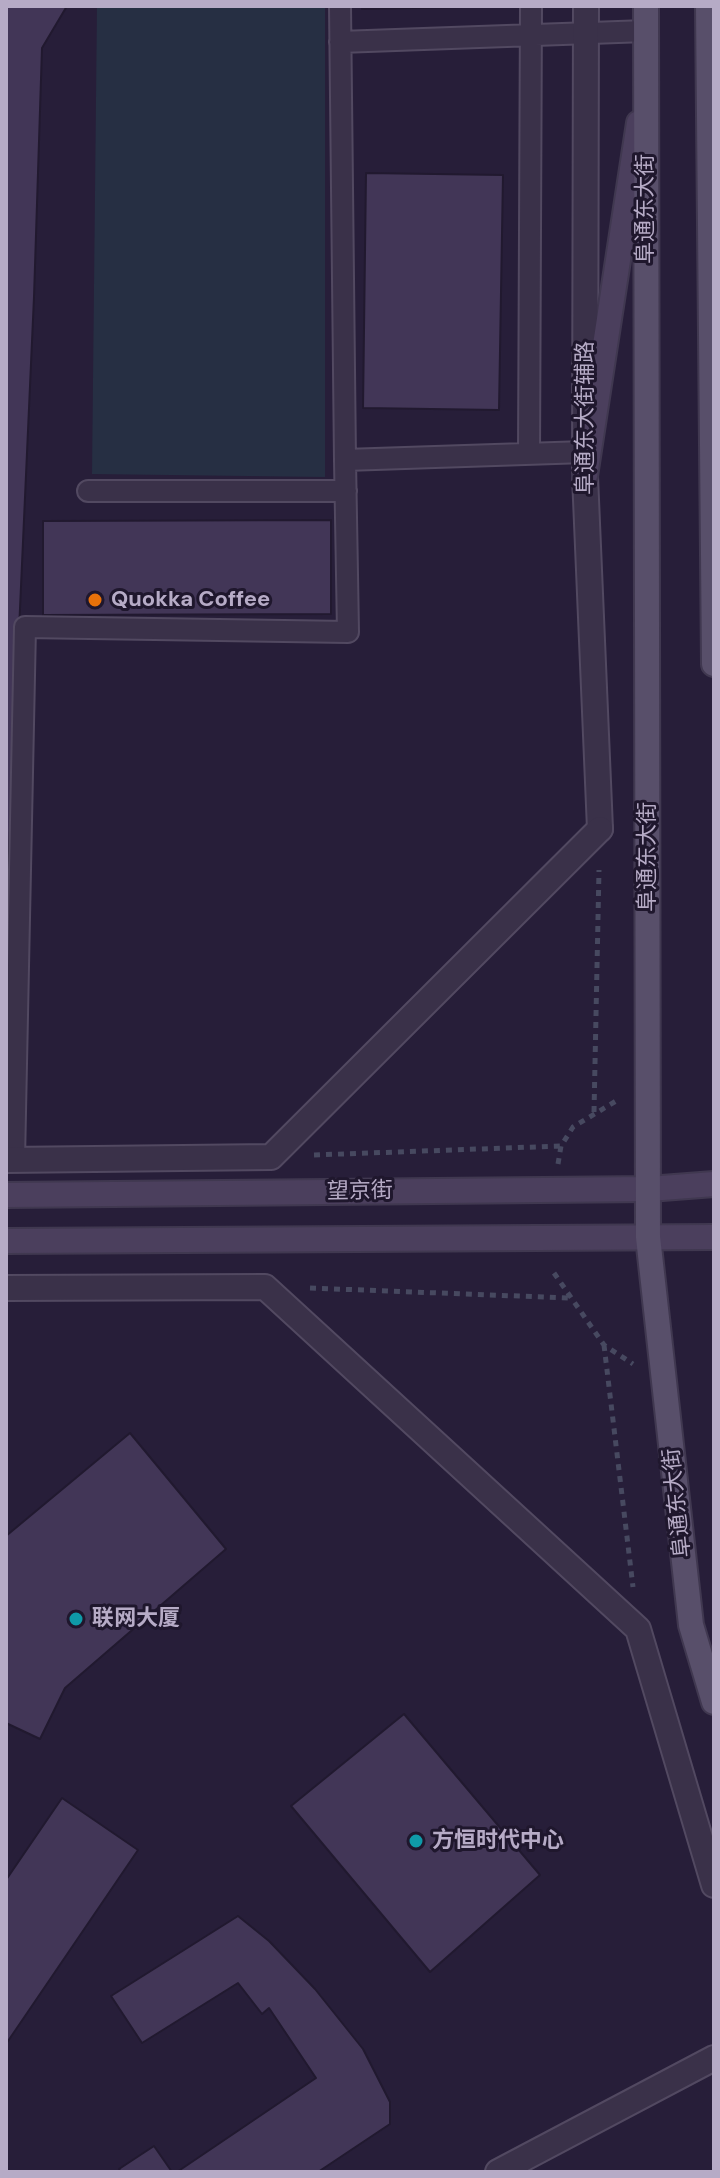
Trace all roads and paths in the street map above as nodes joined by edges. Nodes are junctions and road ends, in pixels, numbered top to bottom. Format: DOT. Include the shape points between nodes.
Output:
graph roads {
  1 [pos="340,6"];
  2 [pos="531,6"];
  3 [pos="586,6"];
  4 [pos="646,6"];
  5 [pos="708,6"];
  6 [pos="646,31"];
  7 [pos="586,33"];
  8 [pos="531,35"];
  9 [pos="340,42"];
  10 [pos="707,73"];
  11 [pos="646,82"];
  12 [pos="714,113"];
  13 [pos="529,454"];
  14 [pos="345,460"];
  15 [pos="585,464"];
  16 [pos="88,491"];
  17 [pos="346,491"];
  18 [pos="714,664"];
  19 [pos="600,829"];
  20 [pos="616,1101"];
  21 [pos="594,1112"];
  22 [pos="561,1146"];
  23 [pos="271,1157"];
  24 [pos="10,1160"];
  25 [pos="558,1167"];
  26 [pos="714,1184"];
  27 [pos="649,1189"];
  28 [pos="6,1195"];
  29 [pos="648,1237"];
  30 [pos="714,1237"];
  31 [pos="6,1241"];
  32 [pos="554,1273"];
  33 [pos="265,1287"];
  34 [pos="6,1288"];
  35 [pos="569,1298"];
  36 [pos="604,1345"];
  37 [pos="634,1365"];
  38 [pos="638,1629"];
  39 [pos="714,1702"];
  40 [pos="714,1885"];
  41 [pos="714,2058"];
  42 [pos="498,2172"];
  1 -- 9 [label="lane"];
  2 -- 8 [label="lane"];
  3 -- 7 [label="street, 阜通东大街辅路"];
  4 -- 6 [label="main road, 阜通东大街"];
  5 -- 10 [label="main road"];
  6 -- 7 [label="lane"];
  6 -- 11 [label="main road, 阜通东大街"];
  7 -- 8 [label="lane"];
  7 -- 15 [label="street, 阜通东大街辅路"];
  8 -- 9 [label="lane"];
  8 -- 13 [label="lane"];
  9 -- 14 [label="lane"];
  10 -- 12 [label="main road"];
  10 -- 18 [label="main road"];
  11 -- 15 [label="main road"];
  11 -- 27 [label="main road, 阜通东大街"];
  13 -- 14 [label="lane"];
  13 -- 15 [label="lane"];
  14 -- 17 [label="lane"];
  15 -- 19 [label="street, 阜通东大街辅路"];
  16 -- 17 [label="lane"];
  17 -- 24 [label="lane" via="348,632 25,627"];
  19 -- 21 [label="path"];
  19 -- 23 [label="street"];
  20 -- 21 [label="path"];
  21 -- 22 [label="path" via="573,1127"];
  22 -- 23 [label="path"];
  22 -- 25 [label="path"];
  23 -- 24 [label="street"];
  26 -- 27 [label="main road, 望京街"];
  27 -- 28 [label="main road, 望京街"];
  27 -- 29 [label="main road, 阜通东大街"];
  29 -- 30 [label="main road"];
  29 -- 31 [label="main road"];
  29 -- 39 [label="main road, 阜通东大街" via="691,1625"];
  32 -- 35 [label="path"];
  33 -- 34 [label="street"];
  33 -- 35 [label="path"];
  33 -- 38 [label="street"];
  35 -- 36 [label="path"];
  36 -- 37 [label="path"];
  36 -- 38 [label="path"];
  38 -- 40 [label="street"];
  41 -- 42 [label="street"];
}
